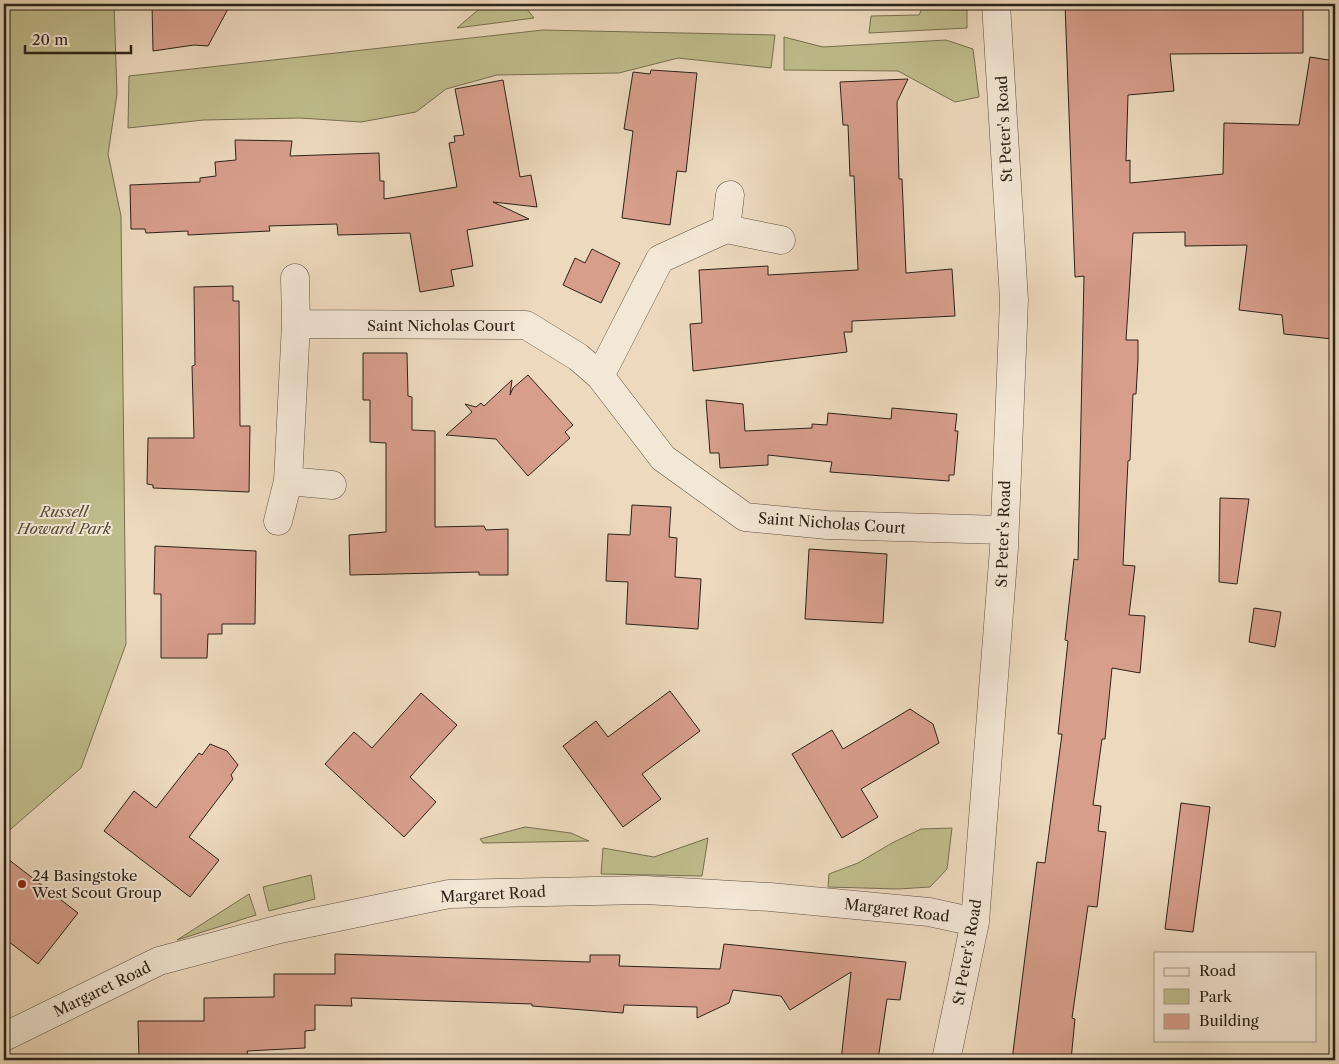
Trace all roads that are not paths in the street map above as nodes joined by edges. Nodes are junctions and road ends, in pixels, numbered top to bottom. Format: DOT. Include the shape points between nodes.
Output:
graph roads {
  1 [pos="996,4"];
  2 [pos="730,195"];
  3 [pos="726,228"];
  4 [pos="782,240"];
  5 [pos="295,278"];
  6 [pos="296,324"];
  7 [pos="600,376"];
  8 [pos="288,481"];
  9 [pos="332,485"];
  10 [pos="278,521"];
  11 [pos="1003,530"];
  12 [pos="975,922"];
  13 [pos="4,1037"];
  14 [pos="946,1060"];
  1 -- 11 [label="street, St Peter's Road" via="1014,300"];
  2 -- 3 [label="street"];
  3 -- 4 [label="street"];
  3 -- 7 [label="street" via="660,259"];
  5 -- 6 [label="street"];
  6 -- 7 [label="street, Saint Nicholas Court" via="526,325 578,357"];
  6 -- 8 [label="street"];
  7 -- 11 [label="street, Saint Nicholas Court" via="663,458 745,516 827,525"];
  8 -- 9 [label="street"];
  8 -- 10 [label="street"];
  11 -- 12 [label="street, St Peter's Road"];
  12 -- 13 [label="street, Margaret Road" via="929,912 770,897 645,890 449,894 280,929 159,961"];
  12 -- 14 [label="street, St Peter's Road"];
}
